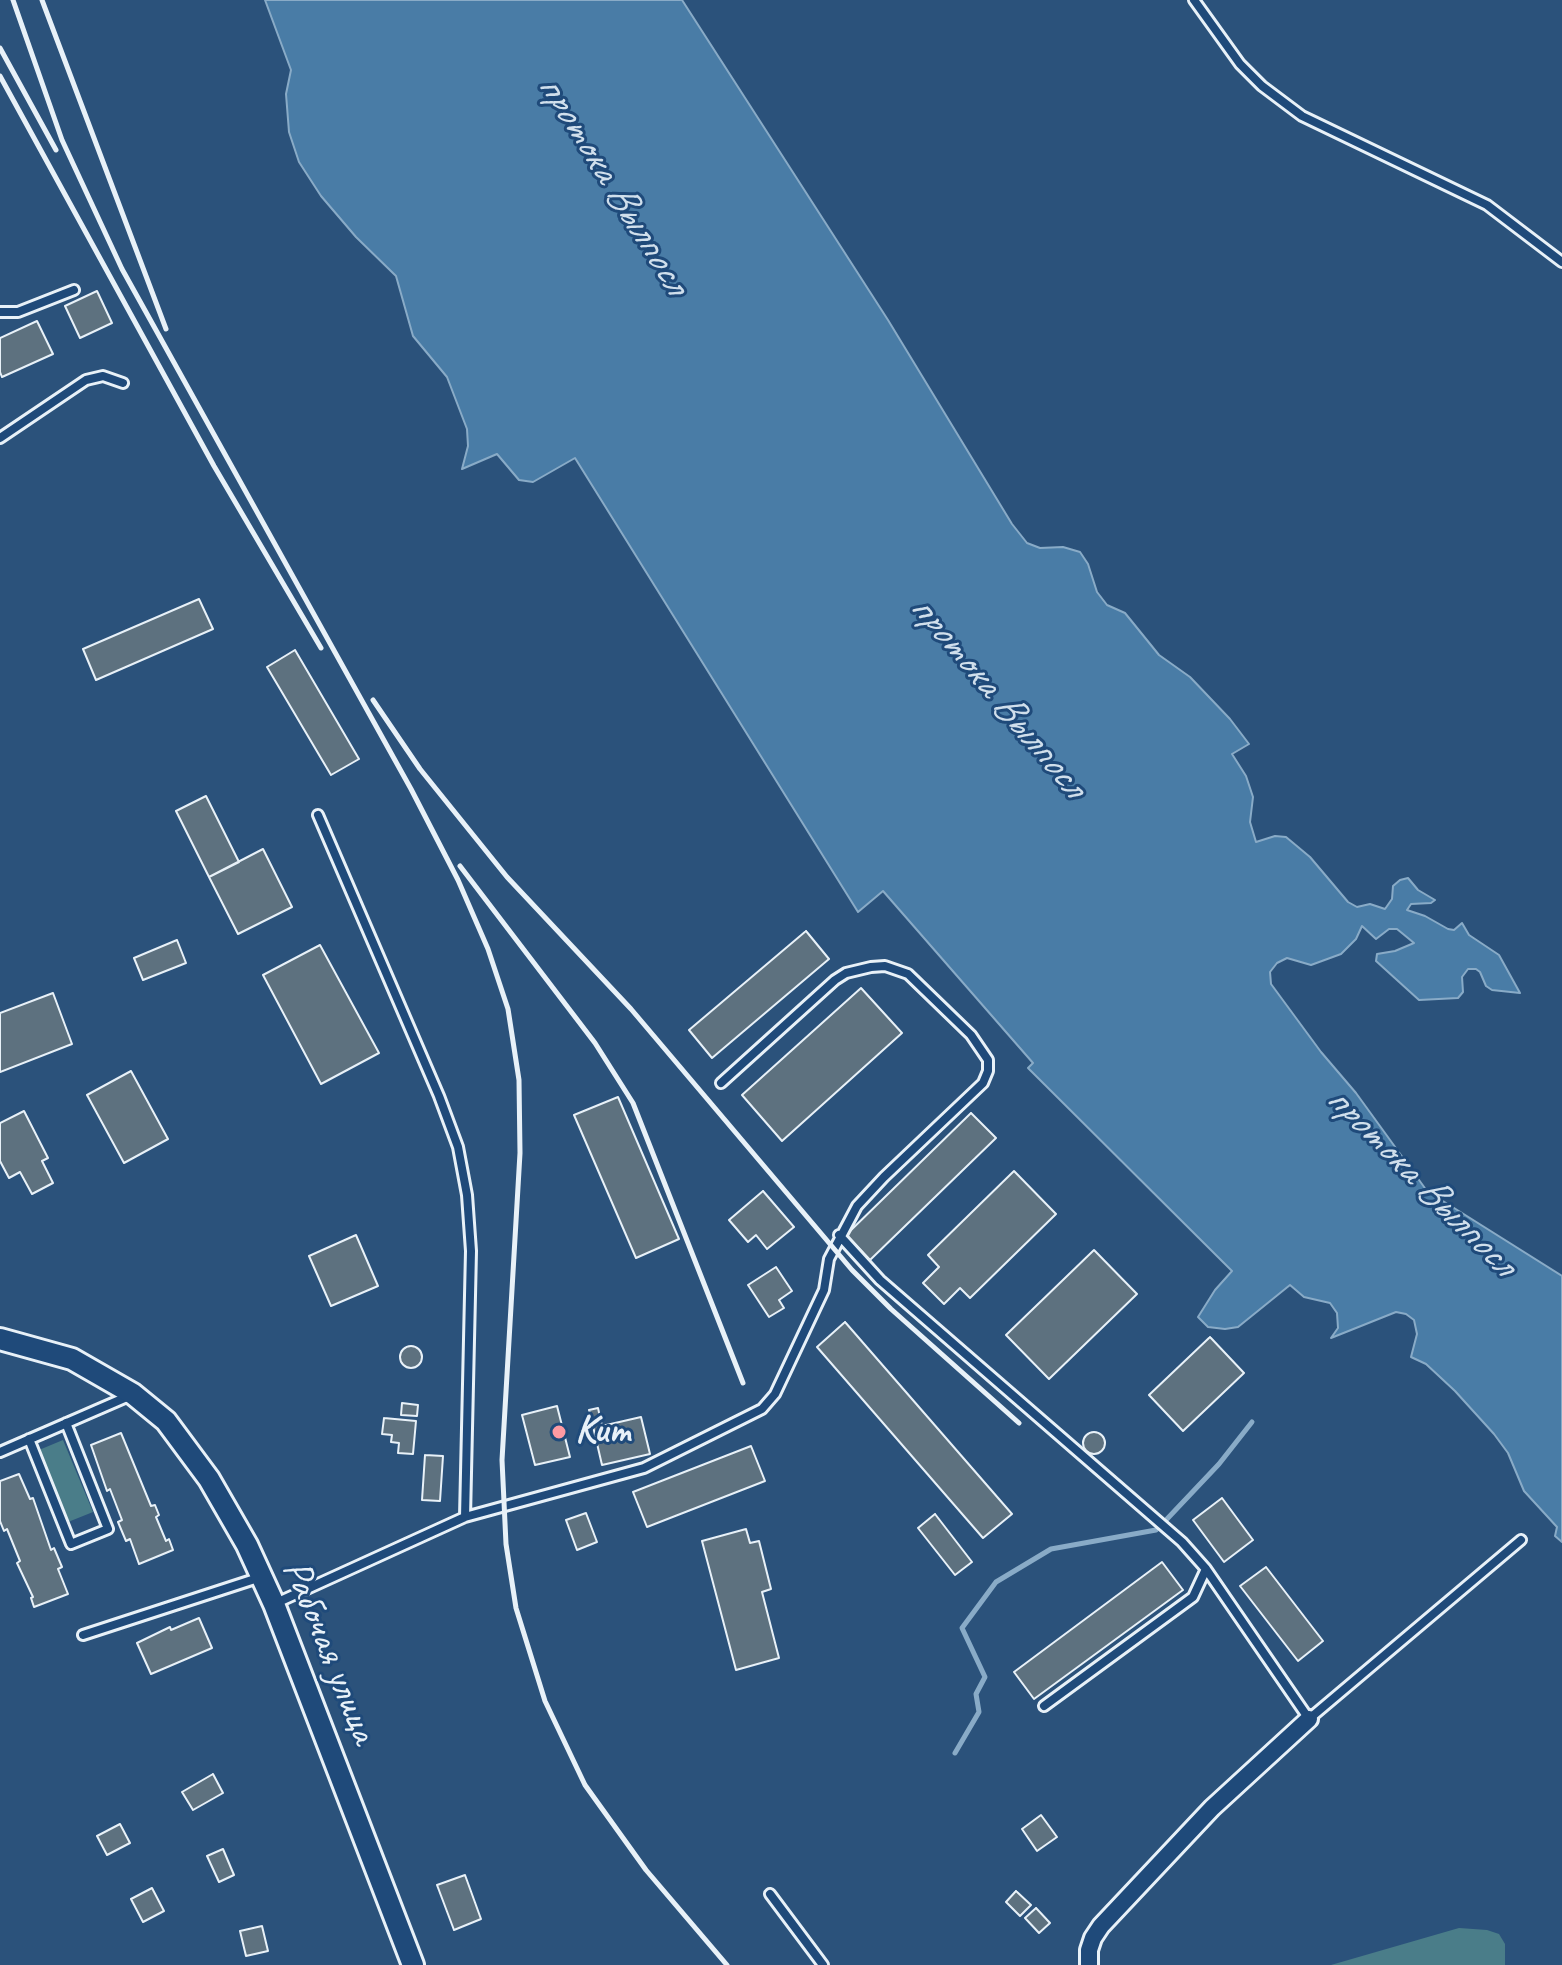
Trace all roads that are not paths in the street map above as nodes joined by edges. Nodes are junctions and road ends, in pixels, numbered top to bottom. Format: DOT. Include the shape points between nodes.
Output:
graph roads {
  1 [pos="1194,0"];
  2 [pos="1562,262"];
  3 [pos="74,290"];
  4 [pos="0,312"];
  5 [pos="123,383"];
  6 [pos="0,438"];
  7 [pos="318,815"];
  8 [pos="721,1083"];
  9 [pos="839,1235"];
  10 [pos="0,1339"];
  11 [pos="133,1394"];
  12 [pos="66,1423"];
  13 [pos="29,1439"];
  14 [pos="0,1452"];
  15 [pos="465,1517"];
  16 [pos="1521,1540"];
  17 [pos="1206,1569"];
  18 [pos="261,1577"];
  19 [pos="274,1604"];
  20 [pos="83,1635"];
  21 [pos="1044,1706"];
  22 [pos="1309,1719"];
  23 [pos="770,1894"];
  24 [pos="413,1965"];
  25 [pos="823,1965"];
  26 [pos="1089,1965"];
  1 -- 2 [label="lane" via="1240,64 1302,116 1487,205"];
  3 -- 4 [label="lane" via="18,312"];
  5 -- 6 [label="lane" via="103,376 86,380"];
  7 -- 15 [label="lane" via="458,1147 471,1251"];
  8 -- 9 [label="lane" via="835,980 871,967 908,974 981,1047 988,1060 983,1083 884,1177"];
  9 -- 15 [label="lane" via="824,1290 775,1394 762,1409 644,1468"];
  9 -- 17 [label="lane" via="880,1280 1182,1542"];
  10 -- 11 [label="street, Рабочая улица" via="72,1359"];
  11 -- 12 [label="lane"];
  11 -- 18 [label="street, Рабочая улица" via="166,1421 209,1479"];
  12 -- 13 [label="lane"];
  12 -- 13 [label="lane" via="108,1529 71,1544"];
  13 -- 14 [label="lane"];
  15 -- 19 [label="lane"];
  16 -- 22 [label="lane"];
  17 -- 21 [label="lane" via="1193,1597"];
  17 -- 22 [label="lane"];
  18 -- 19 [label="street, Рабочая улица"];
  18 -- 20 [label="lane"];
  19 -- 24 [label="street, Рабочая улица"];
  22 -- 26 [label="street" via="1212,1808 1101,1926 1089,1950"];
  23 -- 25 [label="lane"];
}
